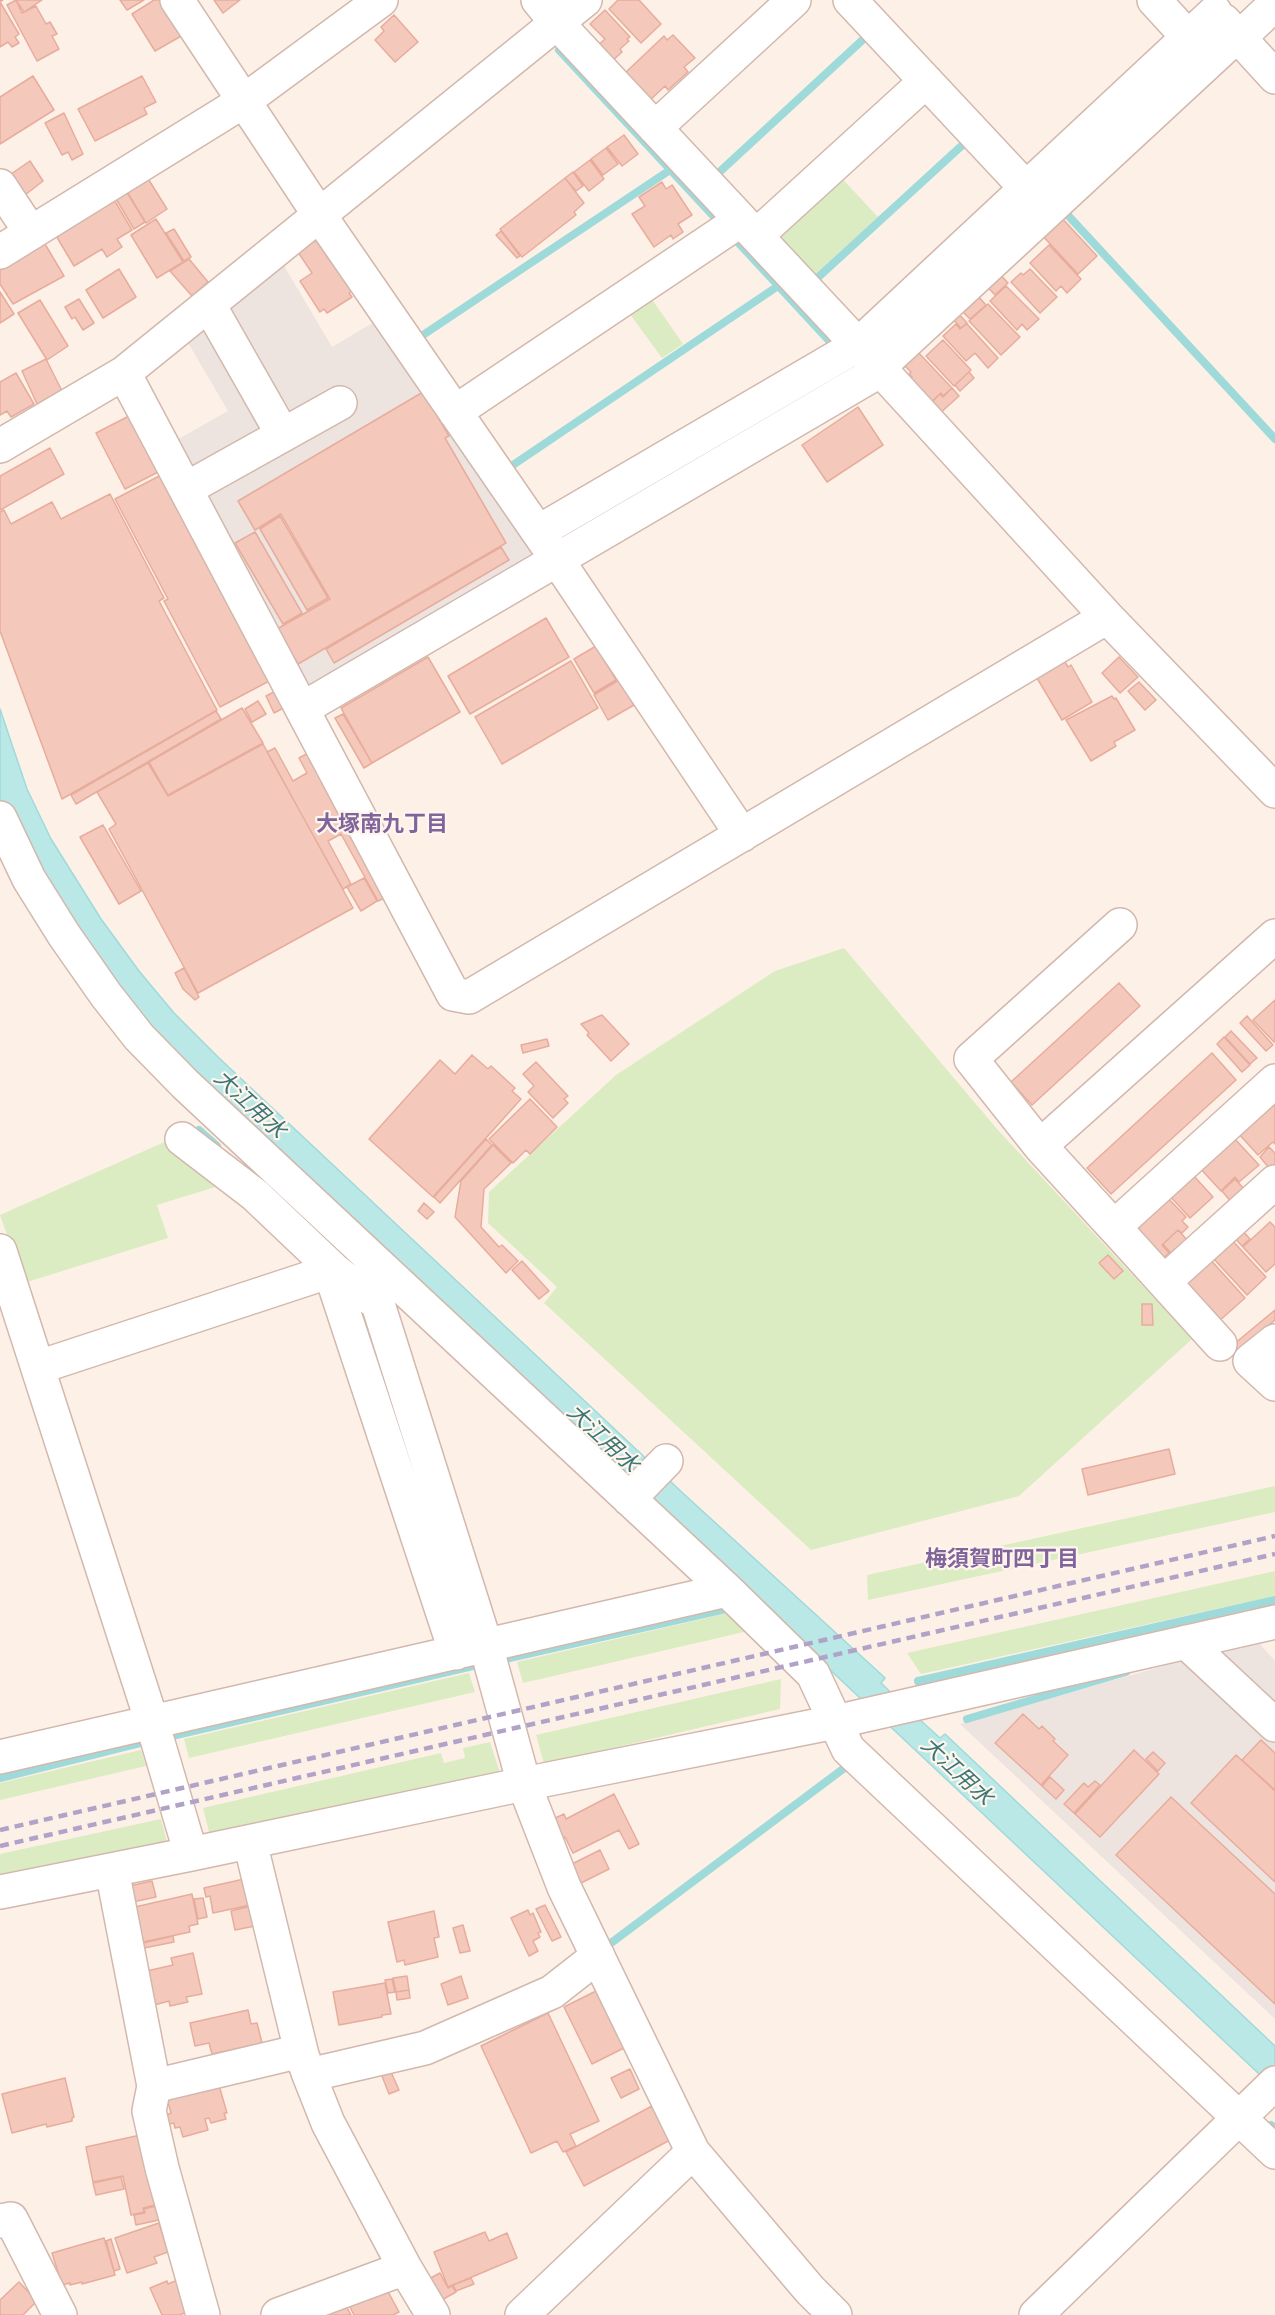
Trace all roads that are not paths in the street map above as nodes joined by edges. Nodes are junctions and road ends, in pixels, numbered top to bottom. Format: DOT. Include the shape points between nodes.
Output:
graph roads {
  1 [pos="177,0"];
  2 [pos="381,0"];
  3 [pos="585,0"];
  4 [pos="794,0"];
  5 [pos="850,0"];
  6 [pos="1154,0"];
  7 [pos="1275,4"];
  8 [pos="1210,6"];
  9 [pos="547,12"];
  10 [pos="1188,37"];
  11 [pos="1239,38"];
  12 [pos="1275,77"];
  13 [pos="927,81"];
  14 [pos="244,101"];
  15 [pos="655,128"];
  16 [pos="0,186"];
  17 [pos="1026,188"];
  18 [pos="320,216"];
  19 [pos="748,228"];
  20 [pos="31,233"];
  21 [pos="0,252"];
  22 [pos="209,305"];
  23 [pos="872,361"];
  24 [pos="124,373"];
  25 [pos="340,403"];
  26 [pos="455,412"];
  27 [pos="283,435"];
  28 [pos="0,446"];
  29 [pos="186,489"];
  30 [pos="547,545"];
  31 [pos="1107,617"];
  32 [pos="302,709"];
  33 [pos="1271,781"];
  34 [pos="0,818"];
  35 [pos="742,835"];
  36 [pos="1120,925"];
  37 [pos="1275,936"];
  38 [pos="1275,1081"];
  39 [pos="182,1139"];
  40 [pos="1040,1146"];
  41 [pos="1275,1182"];
  42 [pos="1114,1227"];
  43 [pos="0,1251"];
  44 [pos="332,1270"];
  45 [pos="1164,1282"];
  46 [pos="1275,1341"];
  47 [pos="1220,1344"];
  48 [pos="39,1367"];
  49 [pos="1275,1384"];
  50 [pos="664,1463"];
  51 [pos="631,1497"];
  52 [pos="727,1590"];
  53 [pos="1275,1622"];
  54 [pos="1186,1642"];
  55 [pos="471,1649"];
  56 [pos="851,1718"];
  57 [pos="152,1722"];
  58 [pos="1275,1725"];
  59 [pos="0,1756"];
  60 [pos="524,1784"];
  61 [pos="250,1842"];
  62 [pos="191,1854"];
  63 [pos="112,1870"];
  64 [pos="0,1892"];
  65 [pos="595,1950"];
  66 [pos="304,2060"];
  67 [pos="154,2086"];
  68 [pos="1272,2086"];
  69 [pos="1239,2120"];
  70 [pos="693,2152"];
  71 [pos="1275,2152"];
  72 [pos="0,2221"];
  73 [pos="405,2268"];
  74 [pos="60,2315"];
  75 [pos="203,2315"];
  76 [pos="278,2315"];
  77 [pos="433,2315"];
  78 [pos="522,2315"];
  79 [pos="835,2315"];
  80 [pos="1036,2315"];
  1 -- 14 [label="street"];
  2 -- 14 [label="street"];
  3 -- 9 [label="street"];
  4 -- 15 [label="street"];
  5 -- 13 [label="street"];
  6 -- 10 [label="street"];
  7 -- 11 [label="street"];
  8 -- 10 [label="street"];
  8 -- 11 [label="street"];
  9 -- 15 [label="street"];
  9 -- 18 [label="street"];
  10 -- 17 [label="street"];
  11 -- 12 [label="street"];
  11 -- 23 [label="street"];
  13 -- 17 [label="street"];
  13 -- 19 [label="street"];
  14 -- 18 [label="street"];
  14 -- 20 [label="street"];
  15 -- 19 [label="street"];
  16 -- 20 [label="street"];
  17 -- 23 [label="street"];
  18 -- 22 [label="street"];
  18 -- 26 [label="street"];
  19 -- 23 [label="street"];
  19 -- 26 [label="street"];
  20 -- 21 [label="street"];
  22 -- 24 [label="street"];
  22 -- 27 [label="street"];
  23 -- 30 [label="street"];
  23 -- 31 [label="street"];
  24 -- 28 [label="street"];
  24 -- 29 [label="street"];
  25 -- 27 [label="street"];
  26 -- 30 [label="street"];
  27 -- 29 [label="street"];
  29 -- 32 [label="street"];
  30 -- 32 [label="street"];
  30 -- 35 [label="street"];
  31 -- 33 [label="street"];
  31 -- 35 [label="street"];
  32 -- 35 [label="street" via="453,994 469,997"];
  34 -- 51 [label="street" via="29,879 64,935 139,1037"];
  36 -- 40 [label="street" via="971,1059"];
  37 -- 40 [label="street"];
  38 -- 42 [label="street"];
  39 -- 44 [label="street" via="255,1195"];
  40 -- 42 [label="street"];
  41 -- 45 [label="street"];
  42 -- 45 [label="street"];
  43 -- 48 [label="street"];
  44 -- 48 [label="street"];
  44 -- 55 [label="street"];
  45 -- 47 [label="street"];
  46 -- 49 [label="street" via="1250,1360"];
  48 -- 57 [label="street"];
  50 -- 51 [label="street"];
  51 -- 52 [label="street"];
  52 -- 55 [label="street"];
  52 -- 56 [label="street" via="813,1674"];
  53 -- 54 [label="street"];
  54 -- 56 [label="street"];
  54 -- 58 [label="street"];
  55 -- 57 [label="street"];
  55 -- 60 [label="street"];
  56 -- 60 [label="street"];
  56 -- 69 [label="street" via="848,1749"];
  57 -- 59 [label="street"];
  57 -- 62 [label="street"];
  60 -- 61 [label="street"];
  60 -- 65 [label="street" via="564,1887"];
  61 -- 62 [label="street"];
  61 -- 66 [label="street"];
  62 -- 63 [label="street"];
  63 -- 64 [label="street"];
  63 -- 67 [label="street"];
  65 -- 66 [label="street" via="552,1992 425,2048"];
  65 -- 70 [label="street"];
  66 -- 67 [label="street"];
  66 -- 73 [label="street" via="328,2123"];
  67 -- 75 [label="street" via="149,2111"];
  68 -- 69 [label="street"];
  69 -- 71 [label="street"];
  69 -- 80 [label="street"];
  70 -- 78 [label="street"];
  70 -- 79 [label="street"];
  72 -- 74 [label="street" via="11,2219"];
  73 -- 76 [label="street"];
  73 -- 77 [label="street"];
}
